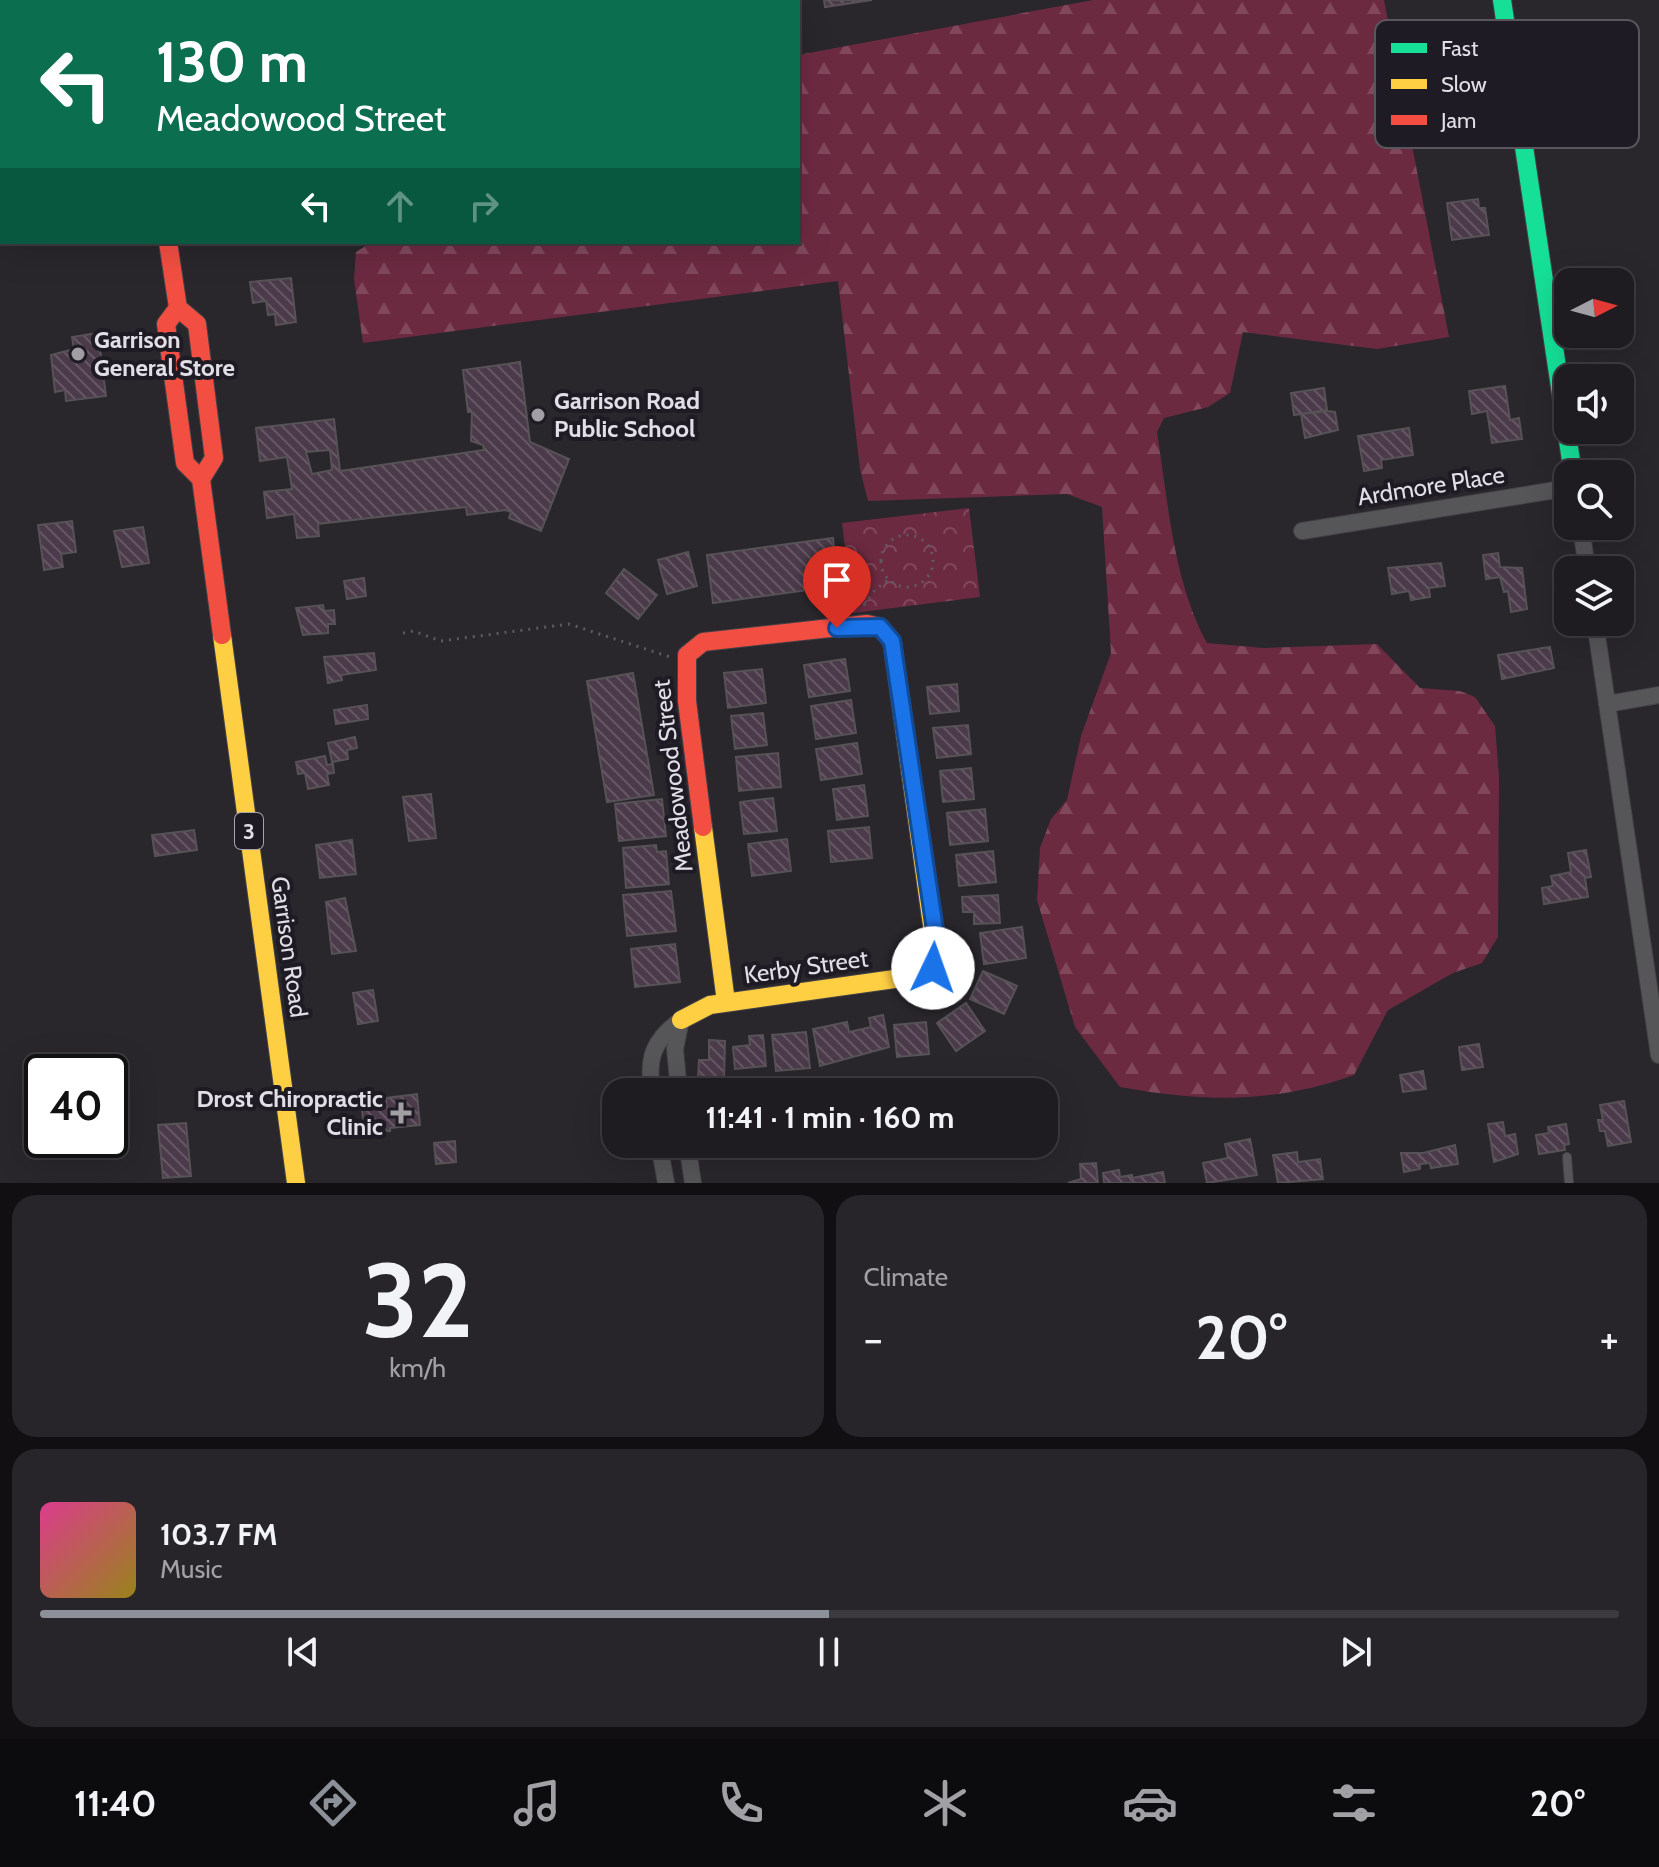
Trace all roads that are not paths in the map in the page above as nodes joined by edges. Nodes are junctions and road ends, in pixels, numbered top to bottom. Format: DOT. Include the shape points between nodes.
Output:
graph roads {
  1 [pos="1502,0"];
  2 [pos="1505,20"];
  3 [pos="1524,148"];
  4 [pos="168,244"];
  5 [pos="178,308"];
  6 [pos="1571,460"];
  7 [pos="201,479"];
  8 [pos="1554,490"];
  9 [pos="1302,531"];
  10 [pos="886,633"];
  11 [pos="1597,636"];
  12 [pos="1659,695"];
  13 [pos="1607,704"];
  14 [pos="726,1002"];
  15 [pos="681,1020"];
  16 [pos="1659,1055"];
  17 [pos="650,1078"];
  18 [pos="678,1078"];
  19 [pos="1567,1157"];
  20 [pos="662,1158"];
  21 [pos="689,1158"];
  22 [pos="296,1183"];
  23 [pos="666,1183"];
  24 [pos="693,1183"];
  25 [pos="1569,1183"];
  1 -- 2 [label="street"];
  3 -- 6 [label="street"];
  4 -- 5 [label="street, Garrison Road / 3"];
  5 -- 7 [label="street, Garrison Road / 3" via="166,324 185,463"];
  5 -- 7 [label="street, Garrison Road / 3" via="197,324 215,462"];
  7 -- 22 [label="street, Garrison Road / 3"];
  8 -- 9 [label="street, Ardmore Place"];
  10 -- 14 [label="street, Kerby Street" via="892,641 937,961 923,975"];
  10 -- 14 [label="street, Meadowood Street" via="863,625 703,642 692,648 685,662"];
  11 -- 13 [label="street"];
  12 -- 13 [label="street"];
  13 -- 16 [label="street"];
  14 -- 15 [label="street"];
  15 -- 17 [label="street" via="653,1048"];
  15 -- 18 [label="street" via="675,1049"];
  19 -- 25 [label="lane"];
  20 -- 23 [label="street"];
  21 -- 24 [label="street"];
}
